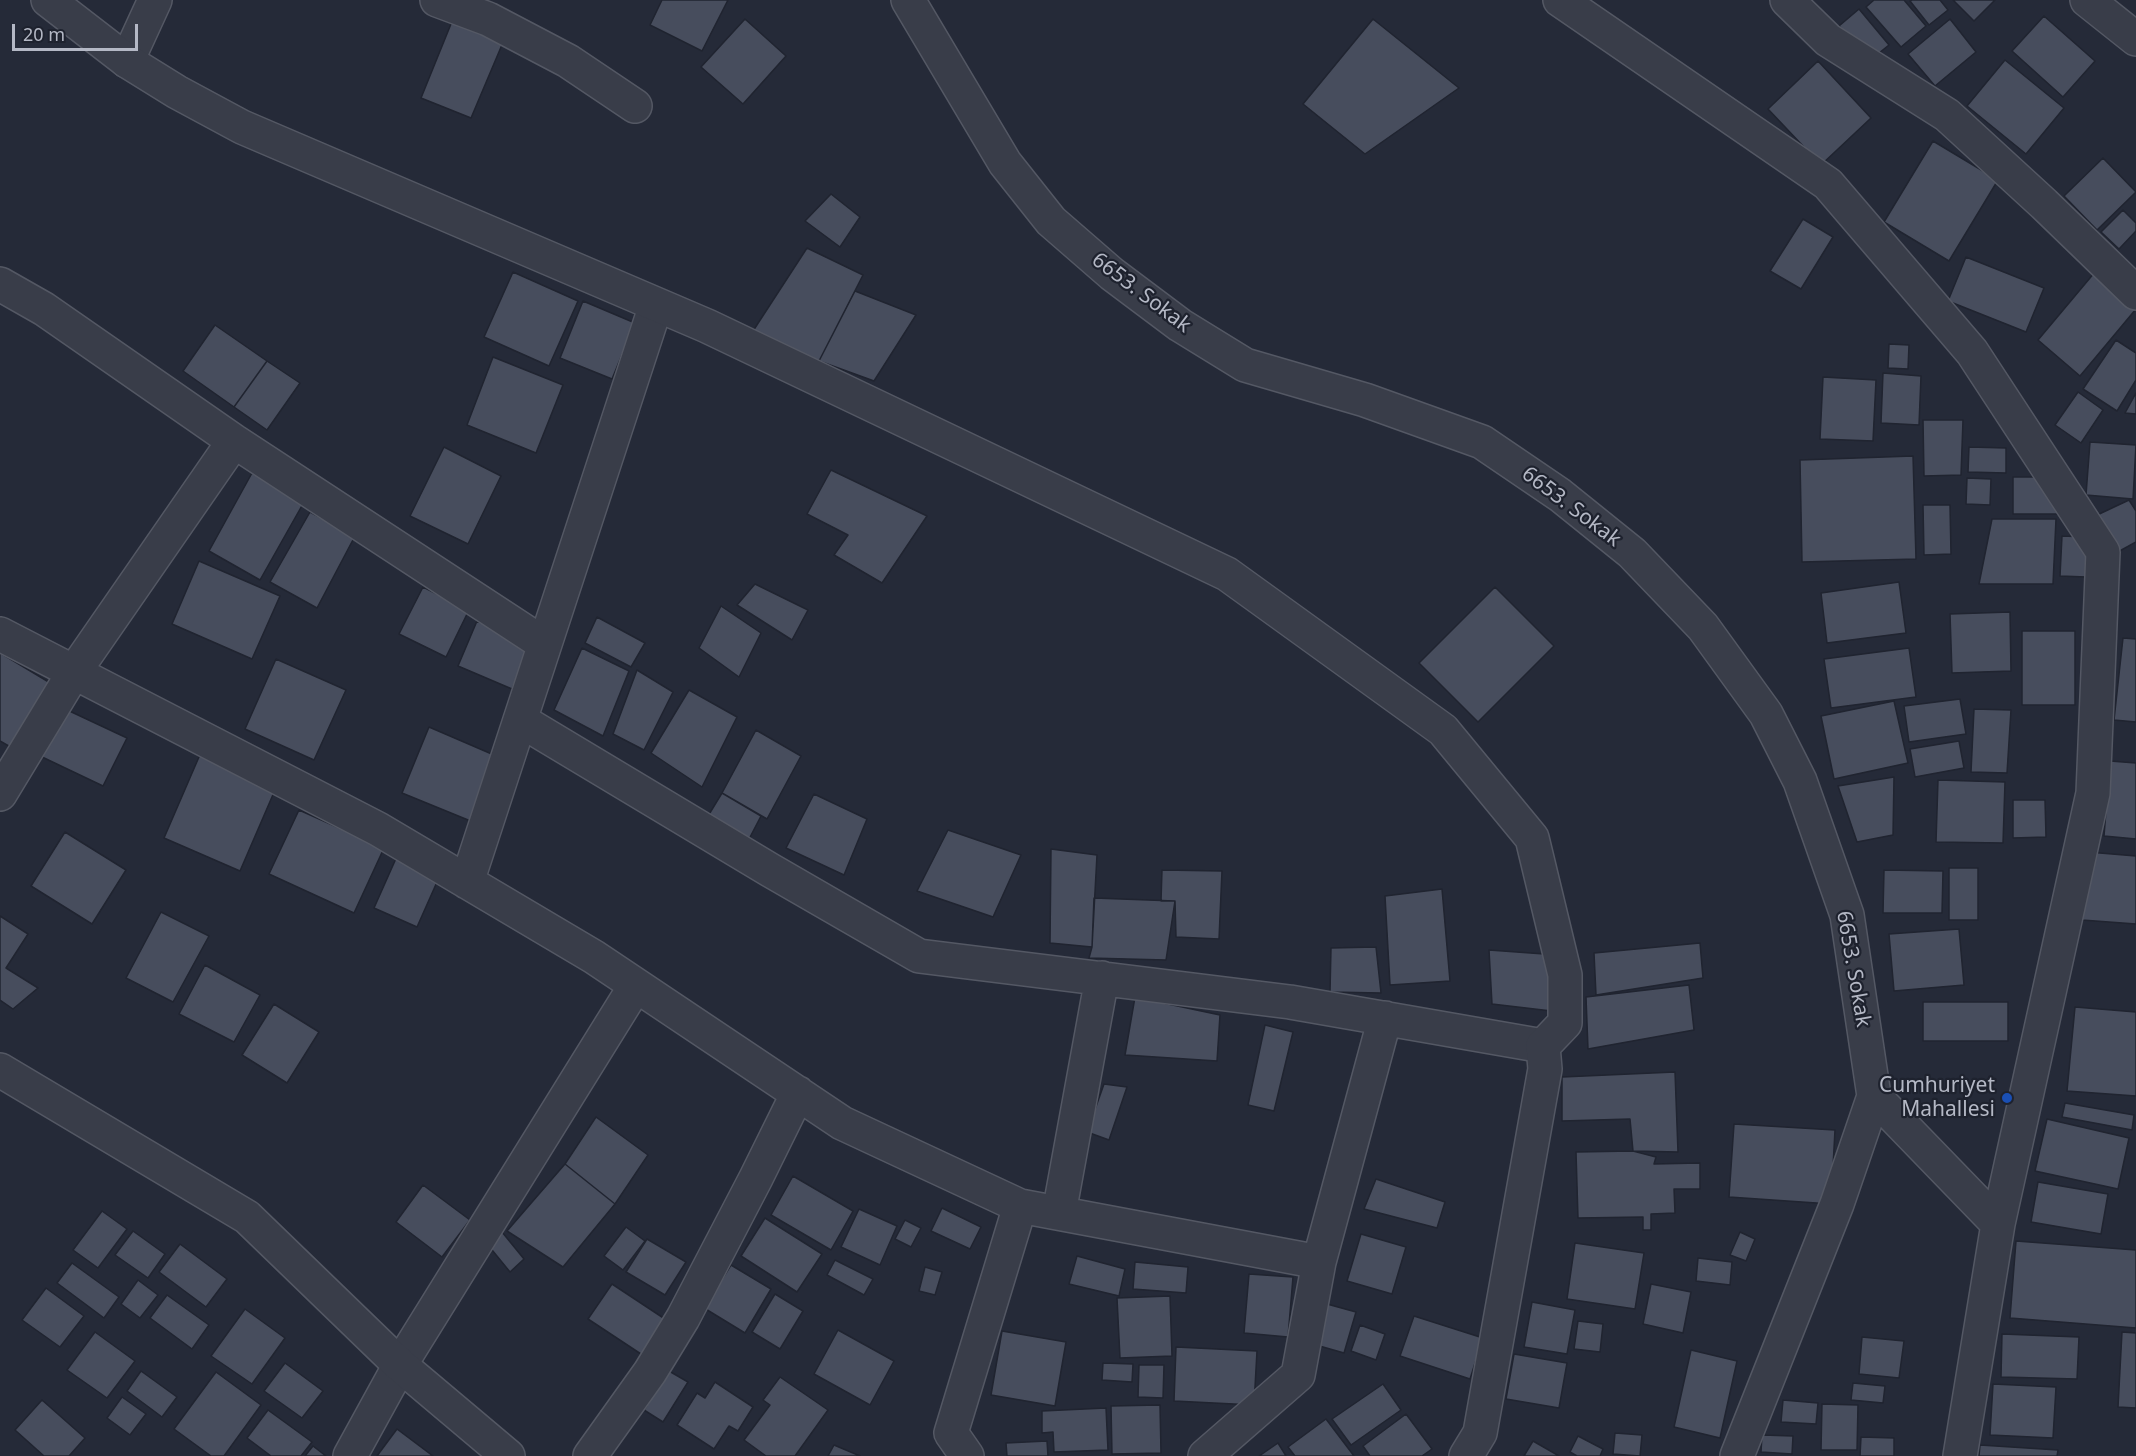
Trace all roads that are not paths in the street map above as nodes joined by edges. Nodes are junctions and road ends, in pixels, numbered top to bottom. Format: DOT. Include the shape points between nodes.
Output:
graph roads {
  1 [pos="48,0"];
  2 [pos="154,0"];
  3 [pos="437,0"];
  4 [pos="908,0"];
  5 [pos="1560,0"];
  6 [pos="1787,0"];
  7 [pos="2087,0"];
  8 [pos="2136,39"];
  9 [pos="127,62"];
  10 [pos="635,106"];
  11 [pos="0,284"];
  12 [pos="2136,293"];
  13 [pos="656,305"];
  14 [pos="234,441"];
  15 [pos="0,634"];
  16 [pos="544,644"];
  17 [pos="74,672"];
  18 [pos="519,720"];
  19 [pos="0,794"];
  20 [pos="467,882"];
  21 [pos="1102,978"];
  22 [pos="636,986"];
  23 [pos="1385,1018"];
  24 [pos="1543,1046"];
  25 [pos="0,1070"];
  26 [pos="798,1094"];
  27 [pos="1874,1096"];
  28 [pos="1020,1206"];
  29 [pos="1059,1213"];
  30 [pos="1998,1224"];
  31 [pos="1319,1262"];
  32 [pos="400,1365"];
  33 [pos="350,1456"];
  34 [pos="508,1456"];
  35 [pos="590,1456"];
  36 [pos="967,1456"];
  37 [pos="1205,1456"];
  38 [pos="1466,1456"];
  39 [pos="1737,1456"];
  40 [pos="1959,1456"];
  1 -- 9 [label="street"];
  2 -- 9 [label="street"];
  3 -- 10 [label="street" via="488,19 558,56"];
  4 -- 27 [label="street, 6653. Sokak" via="1005,163 1051,221 1112,274 1180,325 1245,365 1365,400 1482,442 1560,495 1632,553 1703,627 1766,714 1800,782 1846,915"];
  5 -- 30 [label="street" via="1828,184 1972,352 2103,552 2093,793"];
  6 -- 12 [label="street" via="1828,40 1947,116"];
  7 -- 8 [label="street"];
  9 -- 13 [label="street" via="242,127"];
  11 -- 14 [label="street" via="44,309"];
  13 -- 16 [label="street"];
  13 -- 24 [label="street" via="1227,574 1443,730 1532,838 1565,975 1565,1023"];
  14 -- 16 [label="street"];
  14 -- 17 [label="street"];
  15 -- 17 [label="street"];
  16 -- 18 [label="street"];
  17 -- 19 [label="street"];
  17 -- 20 [label="street" via="378,829"];
  18 -- 20 [label="street"];
  18 -- 21 [label="street" via="919,956"];
  20 -- 22 [label="street"];
  21 -- 23 [label="street"];
  21 -- 29 [label="street"];
  22 -- 26 [label="street"];
  22 -- 32 [label="street"];
  23 -- 24 [label="street"];
  23 -- 31 [label="street"];
  24 -- 38 [label="street" via="1545,1069 1480,1433"];
  25 -- 32 [label="street" via="247,1217"];
  26 -- 28 [label="street" via="842,1123"];
  26 -- 35 [label="street" via="683,1318"];
  27 -- 30 [label="street"];
  27 -- 39 [label="street" via="1837,1204"];
  28 -- 29 [label="street"];
  28 -- 36 [label="street" via="951,1433"];
  29 -- 31 [label="street"];
  30 -- 40 [label="street"];
  31 -- 37 [label="street" via="1298,1375"];
  32 -- 33 [label="street"];
  32 -- 34 [label="street"];
}
